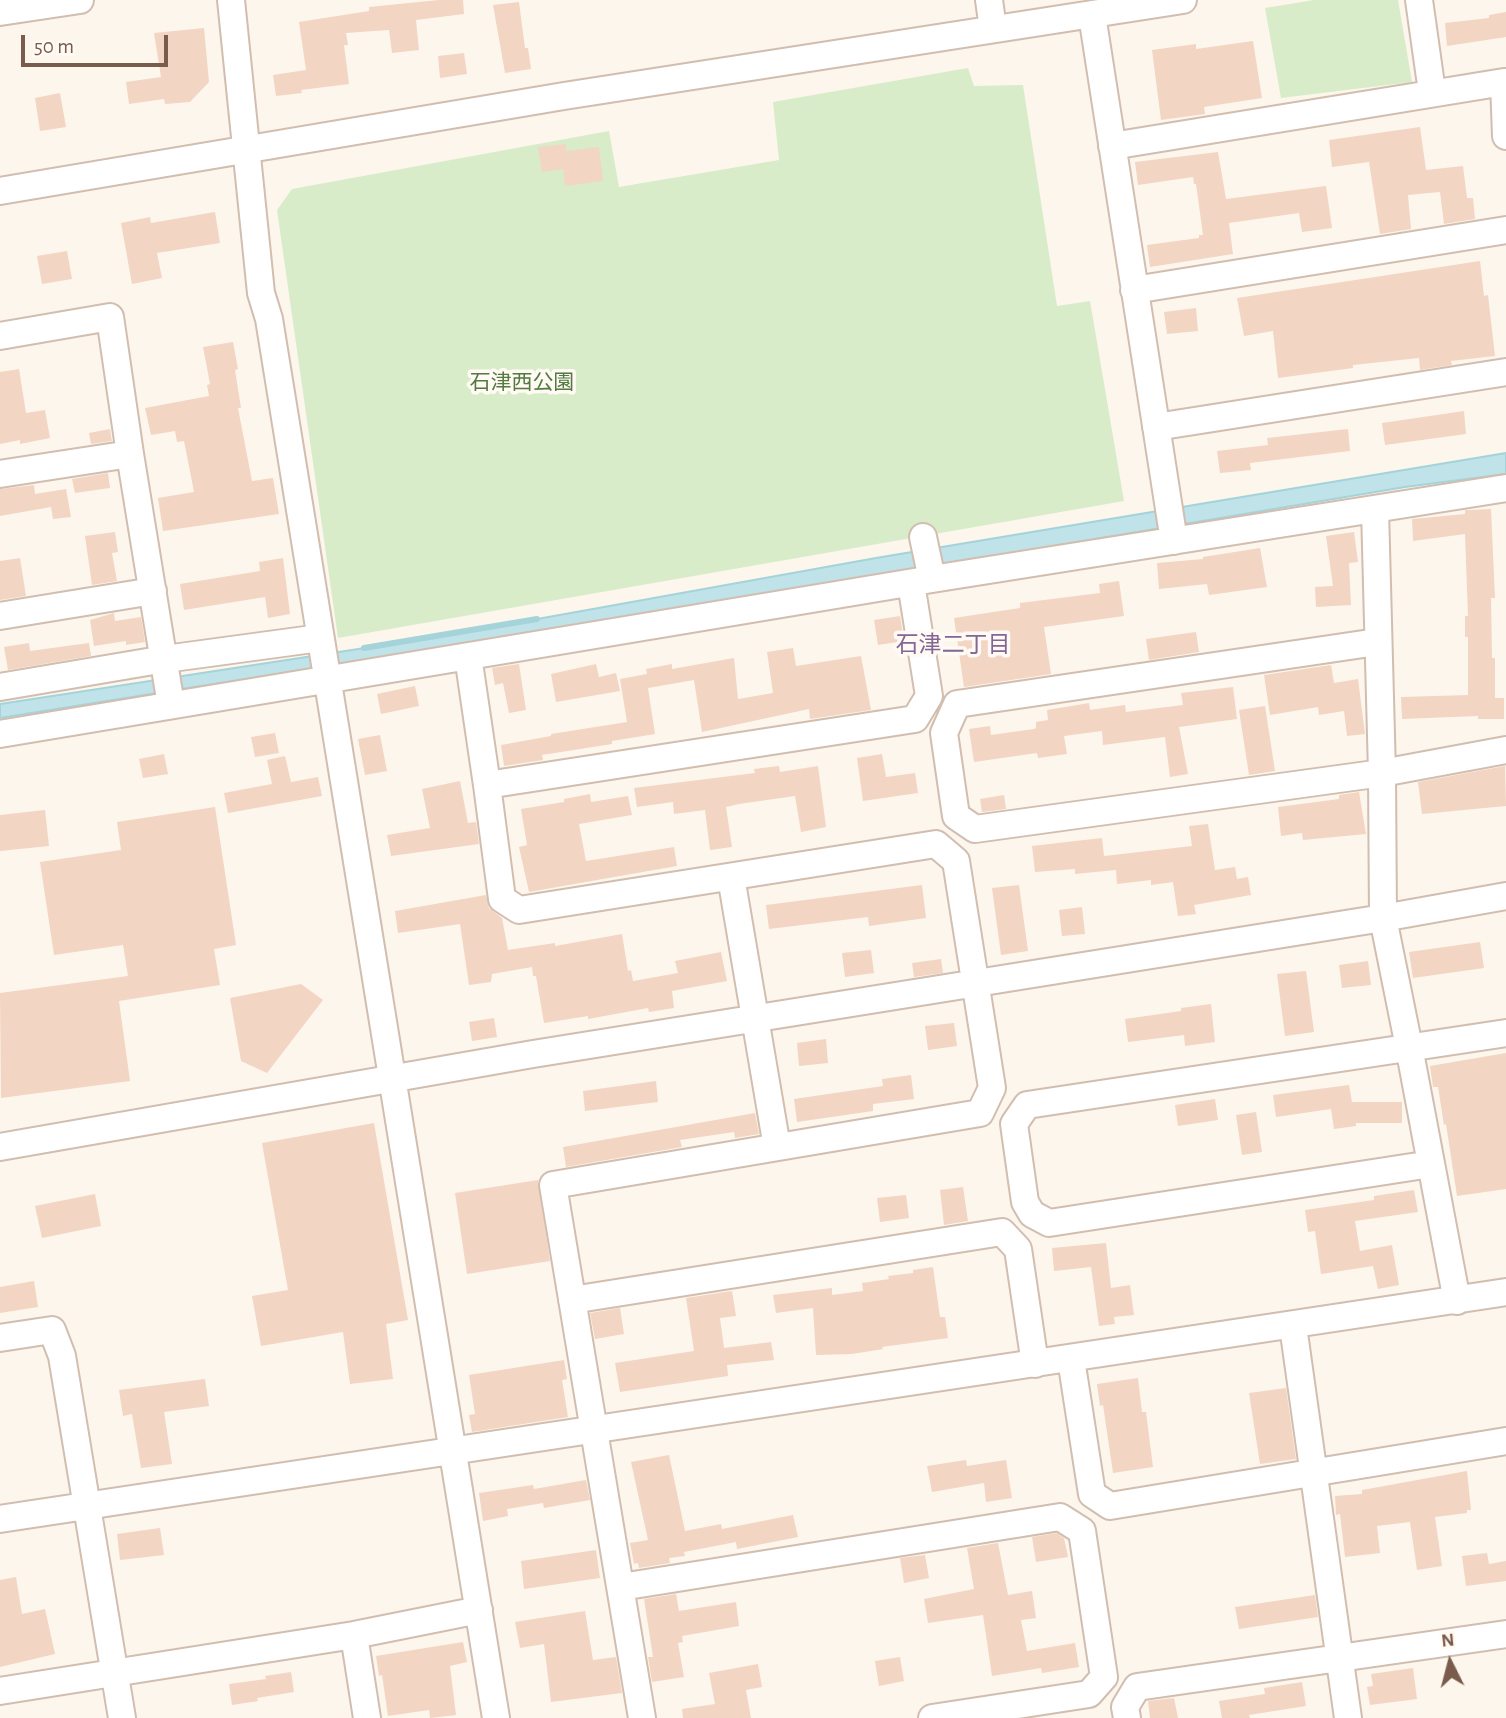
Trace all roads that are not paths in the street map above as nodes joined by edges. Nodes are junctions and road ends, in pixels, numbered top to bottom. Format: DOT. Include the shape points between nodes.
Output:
graph roads {
  1 [pos="80,0"];
  2 [pos="231,0"];
  3 [pos="989,0"];
  4 [pos="1183,0"];
  5 [pos="1419,0"];
  6 [pos="0,12"];
  7 [pos="1092,15"];
  8 [pos="993,29"];
  9 [pos="1432,92"];
  10 [pos="1506,136"];
  11 [pos="1112,146"];
  12 [pos="247,151"];
  13 [pos="0,191"];
  14 [pos="1506,230"];
  15 [pos="1134,290"];
  16 [pos="0,336"];
  17 [pos="1506,372"];
  18 [pos="1156,427"];
  19 [pos="130,454"];
  20 [pos="0,474"];
  21 [pos="1506,488"];
  22 [pos="1375,509"];
  23 [pos="1174,536"];
  24 [pos="923,537"];
  25 [pos="922,581"];
  26 [pos="153,591"];
  27 [pos="0,616"];
  28 [pos="320,638"];
  29 [pos="1377,642"];
  30 [pos="468,656"];
  31 [pos="165,659"];
  32 [pos="327,680"];
  33 [pos="0,687"];
  34 [pos="170,701"];
  35 [pos="0,734"];
  36 [pos="1506,750"];
  37 [pos="1382,773"];
  38 [pos="487,785"];
  39 [pos="732,877"];
  40 [pos="1506,896"];
  41 [pos="1383,918"];
  42 [pos="975,982"];
  43 [pos="755,1020"];
  44 [pos="1506,1033"];
  45 [pos="1409,1047"];
  46 [pos="391,1079"];
  47 [pos="0,1147"];
  48 [pos="777,1147"];
  49 [pos="1431,1164"];
  50 [pos="1506,1292"];
  51 [pos="572,1300"];
  52 [pos="1457,1301"];
  53 [pos="1293,1326"];
  54 [pos="0,1338"];
  55 [pos="1072,1359"];
  56 [pos="1035,1364"];
  57 [pos="594,1430"];
  58 [pos="1506,1441"];
  59 [pos="452,1451"];
  60 [pos="1315,1474"];
  61 [pos="87,1507"];
  62 [pos="0,1519"];
  63 [pos="621,1587"];
  64 [pos="479,1610"];
  65 [pos="354,1634"];
  66 [pos="1506,1634"];
  67 [pos="1339,1660"];
  68 [pos="114,1672"];
  69 [pos="0,1691"];
  70 [pos="122,1718"];
  71 [pos="368,1718"];
  72 [pos="496,1718"];
  73 [pos="642,1718"];
  74 [pos="932,1718"];
  75 [pos="1126,1718"];
  76 [pos="1348,1718"];
  1 -- 6 [label="street"];
  2 -- 12 [label="street"];
  3 -- 8 [label="street"];
  4 -- 7 [label="street"];
  5 -- 9 [label="street"];
  7 -- 8 [label="street"];
  7 -- 11 [label="street"];
  8 -- 12 [label="street"];
  9 -- 10 [label="street" via="1504,82"];
  9 -- 11 [label="street"];
  11 -- 15 [label="street"];
  12 -- 13 [label="street"];
  12 -- 28 [label="street" via="261,293 269,319"];
  14 -- 15 [label="street"];
  15 -- 18 [label="street"];
  16 -- 19 [label="street" via="110,317"];
  17 -- 18 [label="street"];
  18 -- 23 [label="street"];
  19 -- 20 [label="street"];
  19 -- 26 [label="street"];
  21 -- 22 [label="street"];
  22 -- 23 [label="street"];
  22 -- 29 [label="street"];
  23 -- 25 [label="street"];
  24 -- 25 [label="street"];
  25 -- 30 [label="street"];
  25 -- 38 [label="street" via="929,696 915,719"];
  26 -- 27 [label="street"];
  26 -- 31 [label="street"];
  28 -- 31 [label="street"];
  28 -- 32 [label="street"];
  29 -- 37 [label="street"];
  29 -- 37 [label="street" via="957,704 944,733 956,816 975,829"];
  30 -- 32 [label="street"];
  30 -- 38 [label="street"];
  31 -- 33 [label="street"];
  31 -- 34 [label="street"];
  32 -- 34 [label="street"];
  32 -- 46 [label="street"];
  34 -- 35 [label="street"];
  36 -- 37 [label="street"];
  37 -- 41 [label="street"];
  38 -- 39 [label="street" via="502,899 519,910"];
  39 -- 42 [label="street" via="936,844 956,861"];
  39 -- 43 [label="street"];
  40 -- 41 [label="street"];
  41 -- 42 [label="street"];
  41 -- 45 [label="street"];
  42 -- 43 [label="street"];
  42 -- 48 [label="street" via="992,1088 980,1113"];
  43 -- 46 [label="street"];
  43 -- 48 [label="street"];
  44 -- 45 [label="street"];
  45 -- 49 [label="street"];
  45 -- 49 [label="street" via="1027,1105 1014,1124 1025,1202 1032,1214 1049,1223"];
  46 -- 47 [label="street"];
  46 -- 59 [label="street"];
  48 -- 51 [label="street" via="553,1185"];
  49 -- 52 [label="street"];
  50 -- 52 [label="street"];
  51 -- 56 [label="street" via="1002,1232 1018,1249"];
  51 -- 57 [label="street"];
  52 -- 53 [label="street"];
  53 -- 55 [label="street"];
  53 -- 60 [label="street"];
  54 -- 61 [label="street" via="52,1330 62,1356"];
  55 -- 56 [label="street"];
  55 -- 60 [label="street" via="1092,1494 1110,1506"];
  56 -- 57 [label="street"];
  57 -- 59 [label="street"];
  57 -- 63 [label="street"];
  58 -- 60 [label="street"];
  59 -- 61 [label="street"];
  59 -- 64 [label="street"];
  60 -- 67 [label="street"];
  61 -- 62 [label="street"];
  61 -- 68 [label="street"];
  63 -- 73 [label="street"];
  63 -- 74 [label="street" via="1060,1517 1082,1531 1104,1678 1089,1694"];
  64 -- 65 [label="street"];
  64 -- 72 [label="street"];
  65 -- 68 [label="street"];
  65 -- 71 [label="street"];
  66 -- 67 [label="street"];
  67 -- 75 [label="street" via="1137,1687 1125,1707"];
  67 -- 76 [label="street"];
  68 -- 69 [label="street"];
  68 -- 70 [label="street"];
}
